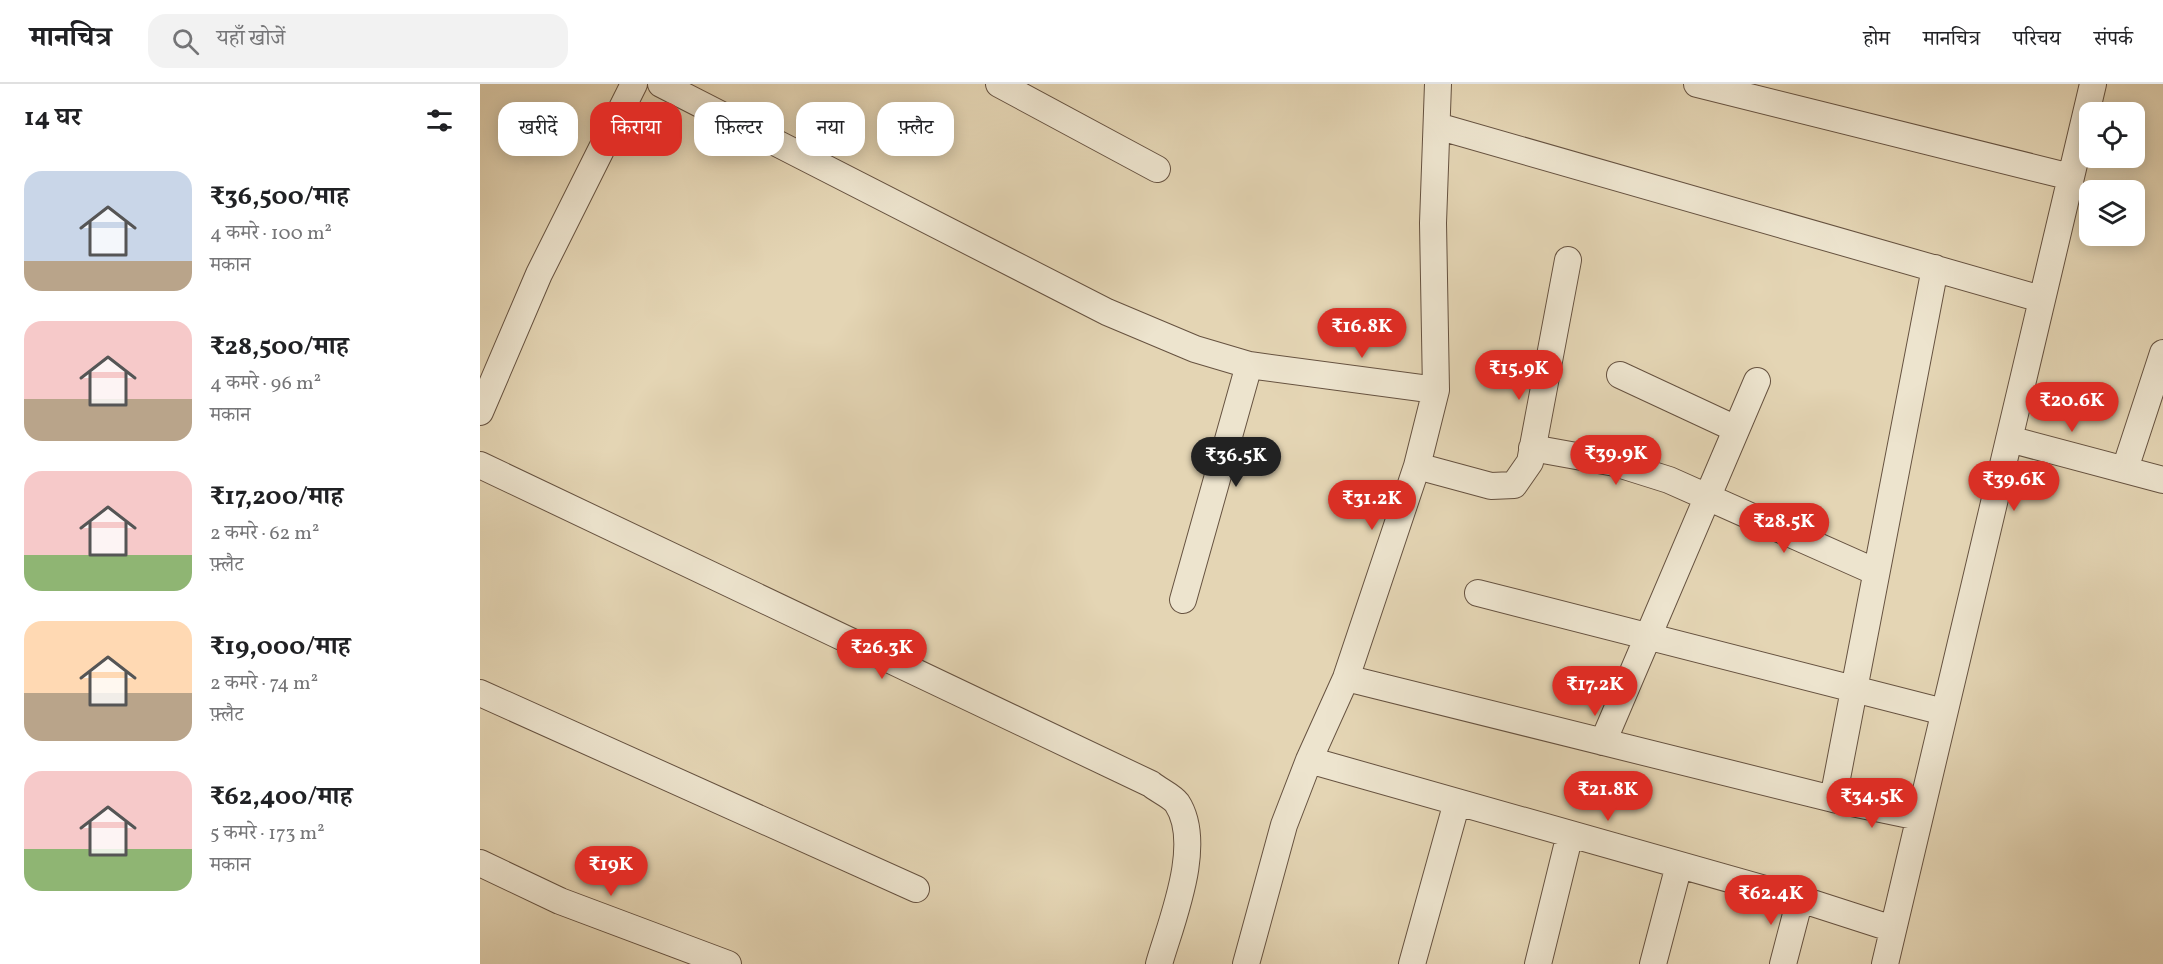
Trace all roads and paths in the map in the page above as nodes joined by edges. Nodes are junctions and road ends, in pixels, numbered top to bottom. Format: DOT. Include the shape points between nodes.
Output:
graph roads {
  1 [pos="631,84"];
  2 [pos="661,84"];
  3 [pos="999,84"];
  4 [pos="1438,84"];
  5 [pos="1697,84"];
  6 [pos="2092,84"];
  7 [pos="1437,126"];
  8 [pos="1157,169"];
  9 [pos="2070,177"];
  10 [pos="1568,260"];
  11 [pos="1935,268"];
  12 [pos="2041,300"];
  13 [pos="2163,353"];
  14 [pos="1249,366"];
  15 [pos="1620,375"];
  16 [pos="1757,381"];
  17 [pos="1436,390"];
  18 [pos="480,412"];
  19 [pos="1736,429"];
  20 [pos="2008,439"];
  21 [pos="1532,448"];
  22 [pos="480,465"];
  23 [pos="1417,466"];
  24 [pos="2125,469"];
  25 [pos="2163,480"];
  26 [pos="1708,497"];
  27 [pos="1876,572"];
  28 [pos="1478,593"];
  29 [pos="1183,600"];
  30 [pos="1649,637"];
  31 [pos="1346,678"];
  32 [pos="1854,689"];
  33 [pos="480,693"];
  34 [pos="1944,712"];
  35 [pos="1604,742"];
  36 [pos="1309,760"];
  37 [pos="1833,799"];
  38 [pos="1457,802"];
  39 [pos="1919,817"];
  40 [pos="1570,834"];
  41 [pos="480,863"];
  42 [pos="1679,865"];
  43 [pos="916,889"];
  44 [pos="1800,899"];
  45 [pos="1893,930"];
  46 [pos="728,964"];
  47 [pos="1159,964"];
  48 [pos="1246,964"];
  49 [pos="1412,964"];
  50 [pos="1538,964"];
  51 [pos="1653,964"];
  52 [pos="1783,964"];
  53 [pos="1885,964"];
  1 -- 18 [label="street" via="539,274"];
  2 -- 14 [label="street" via="1107,312 1195,349"];
  3 -- 8 [label="street"];
  4 -- 7 [label="street"];
  5 -- 9 [label="street"];
  6 -- 9 [label="street"];
  7 -- 11 [label="street"];
  7 -- 17 [label="street" via="1433,223"];
  9 -- 12 [label="street"];
  10 -- 21 [label="street"];
  11 -- 12 [label="street"];
  11 -- 27 [label="street"];
  12 -- 20 [label="street"];
  13 -- 24 [label="street"];
  14 -- 17 [label="street"];
  14 -- 29 [label="street"];
  15 -- 19 [label="street"];
  16 -- 19 [label="street"];
  17 -- 23 [label="street"];
  19 -- 26 [label="street"];
  20 -- 24 [label="street"];
  20 -- 34 [label="street"];
  21 -- 23 [label="street" via="1530,462 1514,485 1491,486"];
  21 -- 26 [label="street" via="1615,463"];
  22 -- 47 [label="street" via="1151,784 1176,802 1186,827 1187,861"];
  23 -- 31 [label="street"];
  24 -- 25 [label="street"];
  26 -- 27 [label="street"];
  26 -- 30 [label="street"];
  27 -- 32 [label="street"];
  28 -- 30 [label="street"];
  30 -- 32 [label="street"];
  30 -- 35 [label="street"];
  31 -- 35 [label="street"];
  31 -- 36 [label="street"];
  32 -- 34 [label="street"];
  32 -- 37 [label="street"];
  33 -- 43 [label="street"];
  34 -- 39 [label="street"];
  35 -- 37 [label="street"];
  36 -- 38 [label="street"];
  36 -- 48 [label="street" via="1284,825"];
  37 -- 39 [label="street"];
  38 -- 40 [label="street"];
  38 -- 49 [label="street"];
  39 -- 45 [label="street"];
  40 -- 42 [label="street"];
  40 -- 50 [label="street"];
  41 -- 46 [label="street" via="560,901"];
  42 -- 44 [label="street"];
  42 -- 51 [label="street"];
  44 -- 45 [label="street"];
  44 -- 52 [label="street"];
  45 -- 53 [label="street"];
}
